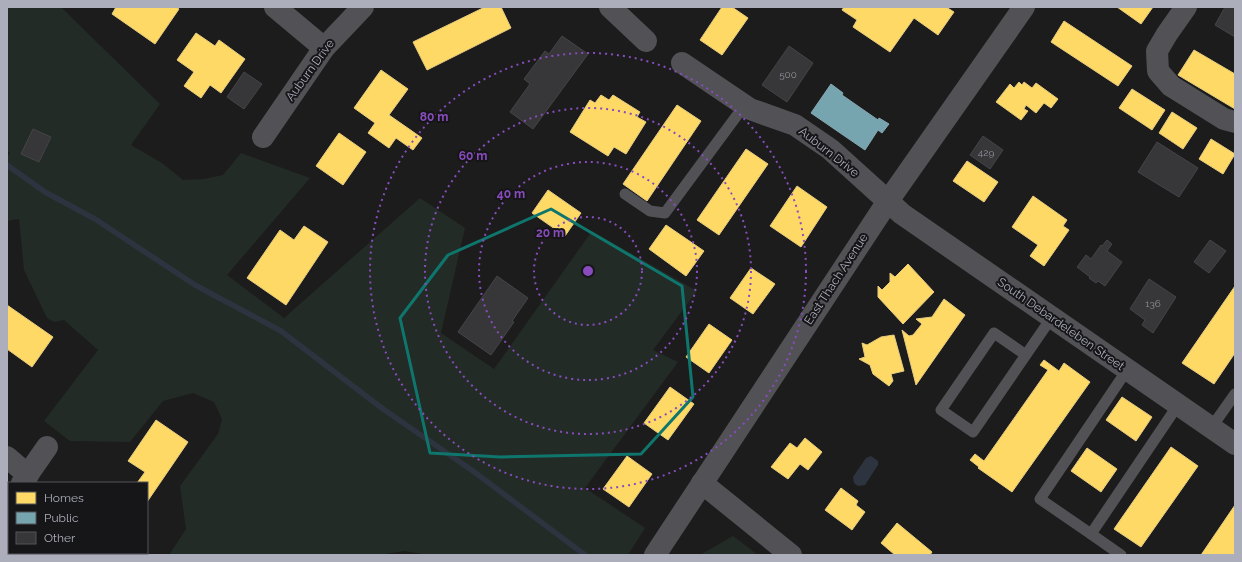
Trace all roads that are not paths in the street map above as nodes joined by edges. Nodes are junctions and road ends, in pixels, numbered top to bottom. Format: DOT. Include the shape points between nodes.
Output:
graph roads {
  1 [pos="275,7"];
  2 [pos="363,7"];
  3 [pos="610,7"];
  4 [pos="1024,7"];
  5 [pos="1186,7"];
  6 [pos="646,41"];
  7 [pos="324,48"];
  8 [pos="682,63"];
  9 [pos="750,109"];
  10 [pos="1235,122"];
  11 [pos="263,137"];
  12 [pos="625,194"];
  13 [pos="888,201"];
  14 [pos="1052,318"];
  15 [pos="1026,356"];
  16 [pos="1127,370"];
  17 [pos="1235,394"];
  18 [pos="1178,405"];
  19 [pos="1211,428"];
  20 [pos="1235,444"];
  21 [pos="47,446"];
  22 [pos="7,457"];
  23 [pos="25,479"];
  24 [pos="702,483"];
  25 [pos="1091,534"];
  26 [pos="655,555"];
  27 [pos="791,555"];
  28 [pos="1121,555"];
  1 -- 7 [label="street"];
  2 -- 7 [label="street, Auburn Drive"];
  3 -- 6 [label="street"];
  4 -- 13 [label="street, East Thach Avenue"];
  5 -- 10 [label="street" via="1157,51 1158,71 1171,86 1224,120"];
  7 -- 11 [label="street, Auburn Drive"];
  8 -- 9 [label="street, Auburn Drive"];
  9 -- 12 [label="lane" via="738,114 665,213 650,211"];
  9 -- 13 [label="street, Auburn Drive" via="795,125 830,149"];
  13 -- 14 [label="street, South Debardeleben Street" via="902,214"];
  13 -- 24 [label="street, East Thach Avenue"];
  14 -- 15 [label="lane"];
  14 -- 16 [label="street, South Debardeleben Street"];
  15 -- 15 [label="lane" via="973,432 941,410 994,333"];
  16 -- 18 [label="street, South Debardeleben Street"];
  16 -- 25 [label="lane" via="1040,499"];
  17 -- 19 [label="lane"];
  18 -- 19 [label="street, South Debardeleben Street"];
  18 -- 25 [label="lane"];
  19 -- 20 [label="street, South Debardeleben Street"];
  21 -- 23 [label="street"];
  22 -- 23 [label="street"];
  24 -- 26 [label="street, East Thach Avenue"];
  24 -- 27 [label="street"];
  25 -- 28 [label="lane"];
}
